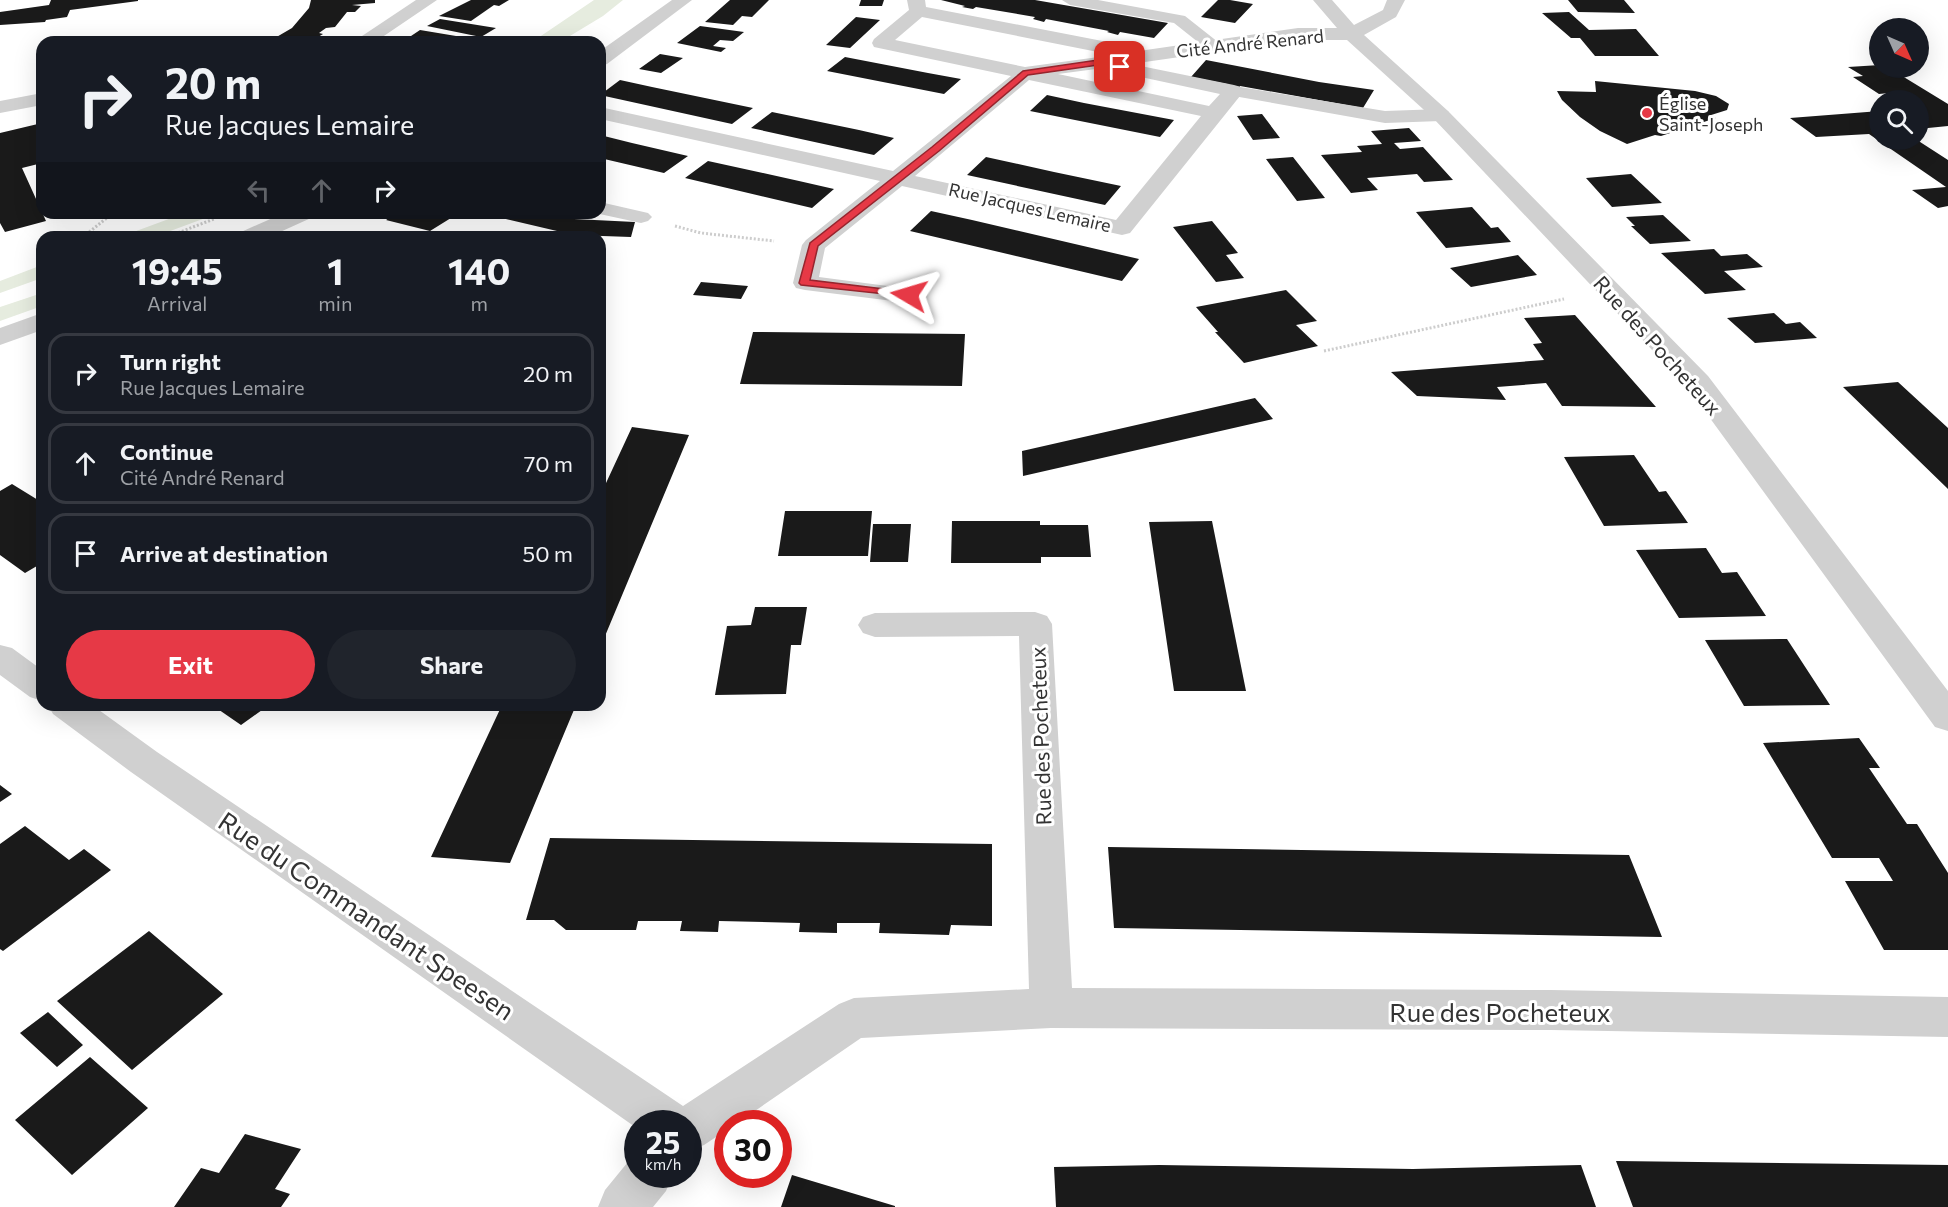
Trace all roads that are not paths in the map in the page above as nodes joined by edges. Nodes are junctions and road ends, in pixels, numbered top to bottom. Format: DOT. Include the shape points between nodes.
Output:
graph roads {
  1 [pos="428,0"];
  2 [pos="684,0"];
  3 [pos="1070,0"];
  4 [pos="1322,0"];
  5 [pos="917,5"];
  6 [pos="1393,7"];
  7 [pos="1352,34"];
  8 [pos="371,36"];
  9 [pos="1214,46"];
  10 [pos="606,56"];
  11 [pos="1148,56"];
  12 [pos="1098,63"];
  13 [pos="1026,73"];
  14 [pos="1234,91"];
  15 [pos="36,100"];
  16 [pos="0,107"];
  17 [pos="1214,113"];
  18 [pos="606,114"];
  19 [pos="1441,115"];
  20 [pos="900,178"];
  21 [pos="606,209"];
  22 [pos="641,217"];
  23 [pos="290,219"];
  24 [pos="262,231"];
  25 [pos="909,295"];
  26 [pos="36,323"];
  27 [pos="0,337"];
  28 [pos="875,625"];
  29 [pos="0,657"];
  30 [pos="36,684"];
  31 [pos="74,711"];
  32 [pos="1948,717"];
  33 [pos="1051,1008"];
  34 [pos="1948,1017"];
  35 [pos="650,1110"];
  36 [pos="702,1120"];
  37 [pos="637,1188"];
  38 [pos="622,1207"];
  1 -- 8 [label="street"];
  2 -- 10 [label="street"];
  3 -- 9 [label="lane" via="1179,19"];
  4 -- 7 [label="street, Rue des Pocheteux"];
  5 -- 11 [label="street, Cité André Renard"];
  5 -- 13 [label="street, Cité André Renard" via="880,43"];
  6 -- 7 [label="street"];
  7 -- 9 [label="street, Cité André Renard" via="1298,34"];
  7 -- 19 [label="street, Rue des Pocheteux"];
  9 -- 11 [label="street, Cité André Renard"];
  11 -- 12 [label="street, Cité André Renard"];
  12 -- 13 [label="street, Cité André Renard"];
  12 -- 14 [label="street, Cité André Renard"];
  13 -- 17 [label="street, Cité André Renard"];
  13 -- 20 [label="street"];
  14 -- 17 [label="street"];
  14 -- 19 [label="lane" via="1385,117"];
  15 -- 16 [label="street"];
  17 -- 20 [label="street, Rue Jacques Lemaire" via="1122,228"];
  18 -- 20 [label="street, Rue Jacques Lemaire"];
  19 -- 32 [label="street, Rue des Pocheteux" via="1698,382"];
  20 -- 25 [label="street" via="814,245 805,283"];
  21 -- 22 [label="lane"];
  23 -- 24 [label="street"];
  26 -- 27 [label="street"];
  28 -- 33 [label="street, Rue des Pocheteux" via="1035,624"];
  29 -- 30 [label="street"];
  31 -- 35 [label="street, Rue du Commandant Speesen"];
  33 -- 34 [label="street, Rue des Pocheteux" via="1551,1010"];
  33 -- 36 [label="street, Rue des Pocheteux" via="854,1018"];
  37 -- 38 [label="street"];
}
